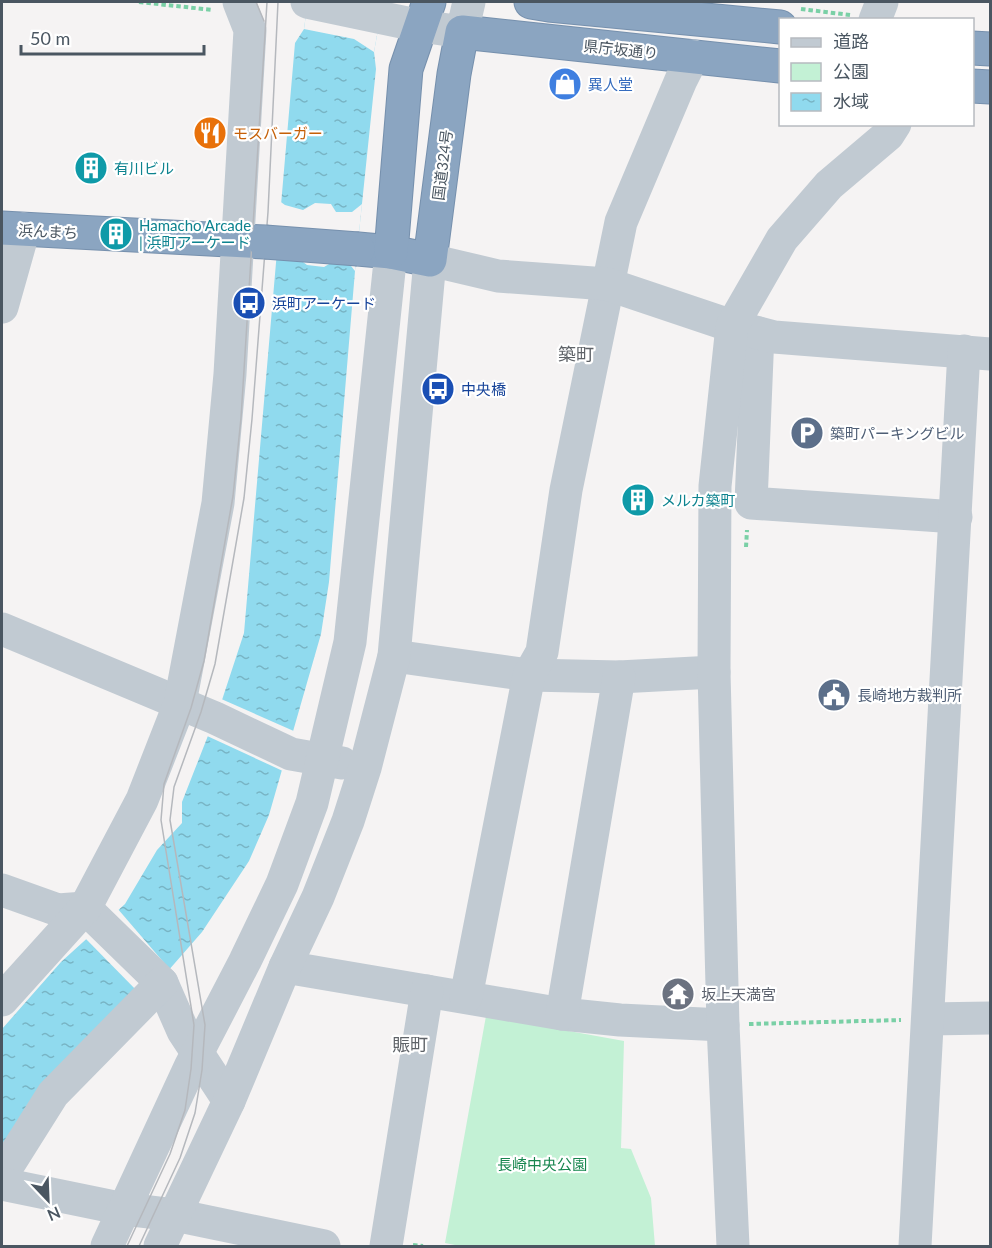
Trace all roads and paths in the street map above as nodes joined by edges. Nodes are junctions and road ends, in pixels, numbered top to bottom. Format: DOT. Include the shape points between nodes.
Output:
graph roads {
  1 [pos="239,2"];
  2 [pos="307,2"];
  3 [pos="531,2"];
  4 [pos="712,11"];
  5 [pos="877,13"];
  6 [pos="425,14"];
  7 [pos="466,17"];
  8 [pos="786,18"];
  9 [pos="974,48"];
  10 [pos="990,49"];
  11 [pos="693,56"];
  12 [pos="779,66"];
  13 [pos="974,86"];
  14 [pos="990,87"];
  15 [pos="894,126"];
  16 [pos="13,229"];
  17 [pos="252,242"];
  18 [pos="391,252"];
  19 [pos="430,260"];
  20 [pos="607,284"];
  21 [pos="2,307"];
  22 [pos="745,329"];
  23 [pos="977,353"];
  24 [pos="956,517"];
  25 [pos="2,628"];
  26 [pos="394,656"];
  27 [pos="714,672"];
  28 [pos="529,675"];
  29 [pos="619,677"];
  30 [pos="180,703"];
  31 [pos="306,757"];
  32 [pos="365,768"];
  33 [pos="2,890"];
  34 [pos="95,917"];
  35 [pos="285,967"];
  36 [pos="162,983"];
  37 [pos="427,991"];
  38 [pos="466,997"];
  39 [pos="2,1000"];
  40 [pos="562,1014"];
  41 [pos="990,1018"];
  42 [pos="928,1019"];
  43 [pos="723,1025"];
  44 [pos="197,1053"];
  45 [pos="229,1101"];
  46 [pos="2,1176"];
  47 [pos="2,1184"];
  48 [pos="124,1209"];
  49 [pos="175,1215"];
  50 [pos="107,1246"];
  51 [pos="160,1246"];
  52 [pos="324,1246"];
  53 [pos="386,1246"];
  54 [pos="733,1246"];
  55 [pos="915,1246"];
  1 -- 17 [label="street" via="250,30"];
  2 -- 6 [label="street" via="380,18"];
  3 -- 4 [label="highway"];
  4 -- 8 [label="highway"];
  5 -- 8 [label="path"];
  6 -- 7 [label="street"];
  6 -- 18 [label="highway" via="406,69"];
  7 -- 11 [label="highway, 県庁坂通り"];
  7 -- 19 [label="highway, 国道324号" via="454,74"];
  9 -- 10 [label="highway"];
  11 -- 12 [label="highway, 県庁坂通り"];
  11 -- 20 [label="street" via="621,222"];
  13 -- 14 [label="highway"];
  15 -- 22 [label="street" via="829,185 782,239"];
  16 -- 17 [label="highway, 浜んまち"];
  16 -- 21 [label="street"];
  17 -- 18 [label="highway, bridge"];
  17 -- 30 [label="street" via="230,374 218,502"];
  18 -- 19 [label="highway"];
  18 -- 31 [label="street" via="350,642"];
  19 -- 20 [label="street" via="498,276"];
  19 -- 26 [label="street"];
  20 -- 22 [label="street"];
  20 -- 28 [label="street" via="566,489 542,652"];
  22 -- 23 [label="street" via="774,337"];
  22 -- 24 [label="street" via="751,503"];
  22 -- 27 [label="street" via="716,486"];
  23 -- 24 [label="street"];
  24 -- 42 [label="street"];
  25 -- 30 [label="street"];
  26 -- 28 [label="street"];
  26 -- 32 [label="street"];
  27 -- 29 [label="street"];
  27 -- 43 [label="street"];
  28 -- 29 [label="street"];
  28 -- 38 [label="street"];
  29 -- 40 [label="street"];
  30 -- 31 [label="street"];
  30 -- 34 [label="street"];
  31 -- 32 [label="street"];
  31 -- 44 [label="street" via="312,803 282,884"];
  32 -- 35 [label="street" via="318,897"];
  33 -- 34 [label="street" via="58,910"];
  34 -- 36 [label="street"];
  34 -- 39 [label="street"];
  35 -- 37 [label="street"];
  35 -- 45 [label="street"];
  36 -- 44 [label="street"];
  36 -- 46 [label="street" via="53,1094"];
  37 -- 38 [label="street"];
  37 -- 53 [label="street"];
  38 -- 40 [label="street"];
  40 -- 43 [label="street"];
  41 -- 42 [label="street"];
  42 -- 43 [label="path"];
  42 -- 55 [label="street"];
  43 -- 54 [label="street"];
  44 -- 45 [label="street"];
  44 -- 48 [label="street"];
  45 -- 49 [label="street"];
  47 -- 48 [label="street"];
  48 -- 49 [label="street"];
  48 -- 50 [label="street"];
  49 -- 51 [label="street"];
  49 -- 52 [label="street"];
}
